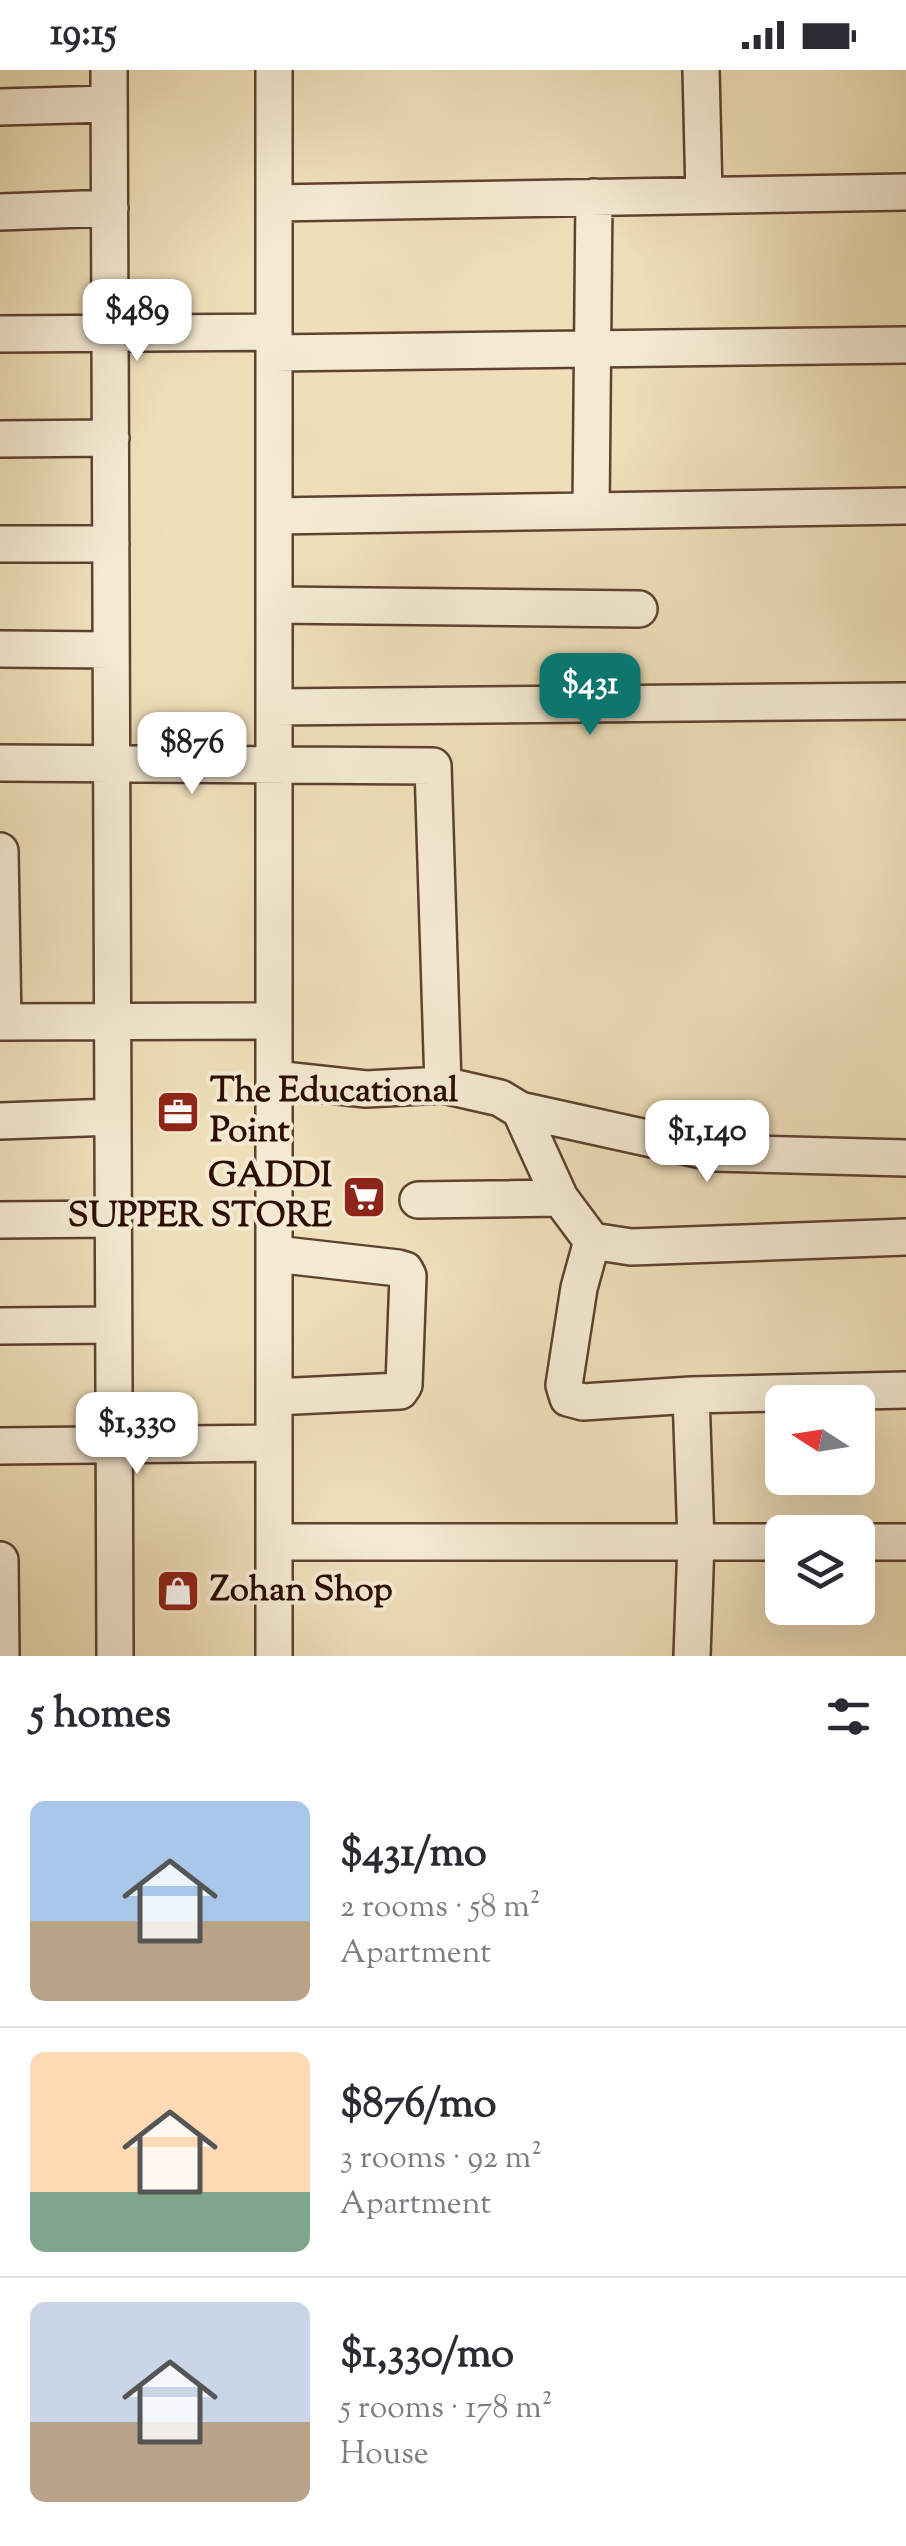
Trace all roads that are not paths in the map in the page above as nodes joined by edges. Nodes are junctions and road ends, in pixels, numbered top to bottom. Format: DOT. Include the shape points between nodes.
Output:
graph roads {
  1 [pos="274,70"];
  2 [pos="701,70"];
  3 [pos="109,87"];
  4 [pos="0,107"];
  5 [pos="906,192"];
  6 [pos="704,195"];
  7 [pos="594,197"];
  8 [pos="274,203"];
  9 [pos="110,208"];
  10 [pos="0,212"];
  11 [pos="110,332"];
  12 [pos="0,334"];
  13 [pos="274,342"];
  14 [pos="906,345"];
  15 [pos="593,349"];
  16 [pos="110,438"];
  17 [pos="0,439"];
  18 [pos="906,506"];
  19 [pos="591,511"];
  20 [pos="274,516"];
  21 [pos="0,544"];
  22 [pos="111,544"];
  23 [pos="274,604"];
  24 [pos="639,610"];
  25 [pos="0,650"];
  26 [pos="111,650"];
  27 [pos="906,701"];
  28 [pos="274,707"];
  29 [pos="0,763"];
  30 [pos="112,763"];
  31 [pos="274,766"];
  32 [pos="0,851"];
  33 [pos="112,1020"];
  34 [pos="274,1021"];
  35 [pos="2,1022"];
  36 [pos="274,1079"];
  37 [pos="443,1085"];
  38 [pos="520,1110"];
  39 [pos="113,1117"];
  40 [pos="0,1121"];
  41 [pos="906,1158"];
  42 [pos="560,1198"];
  43 [pos="418,1200"];
  44 [pos="113,1219"];
  45 [pos="0,1220"];
  46 [pos="906,1237"];
  47 [pos="592,1241"];
  48 [pos="275,1254"];
  49 [pos="0,1326"];
  50 [pos="114,1326"];
  51 [pos="906,1390"];
  52 [pos="691,1395"];
  53 [pos="274,1396"];
  54 [pos="114,1444"];
  55 [pos="274,1444"];
  56 [pos="0,1446"];
  57 [pos="274,1542"];
  58 [pos="696,1542"];
  59 [pos="765,1542"];
  60 [pos="875,1542"];
  61 [pos="906,1542"];
  62 [pos="0,1560"];
  63 [pos="0,1656"];
  64 [pos="114,1656"];
  65 [pos="274,1656"];
  66 [pos="692,1656"];
  1 -- 8 [label="street"];
  2 -- 6 [label="street"];
  3 -- 4 [label="street"];
  3 -- 9 [label="street"];
  5 -- 6 [label="street"];
  6 -- 7 [label="street"];
  7 -- 8 [label="street"];
  7 -- 15 [label="street"];
  8 -- 13 [label="street"];
  9 -- 10 [label="street"];
  9 -- 11 [label="street"];
  11 -- 12 [label="street"];
  11 -- 13 [label="street"];
  11 -- 16 [label="street"];
  13 -- 15 [label="street"];
  13 -- 20 [label="street"];
  14 -- 15 [label="street"];
  15 -- 19 [label="street"];
  16 -- 17 [label="street"];
  16 -- 22 [label="street"];
  18 -- 19 [label="street"];
  19 -- 20 [label="street"];
  20 -- 23 [label="street"];
  21 -- 22 [label="street"];
  22 -- 26 [label="street"];
  23 -- 24 [label="street"];
  23 -- 28 [label="street"];
  25 -- 26 [label="street"];
  26 -- 30 [label="street"];
  27 -- 28 [label="street"];
  28 -- 31 [label="street"];
  29 -- 30 [label="street"];
  30 -- 31 [label="street"];
  30 -- 33 [label="street"];
  31 -- 34 [label="street"];
  31 -- 37 [label="street" via="434,766"];
  32 -- 35 [label="street"];
  33 -- 34 [label="street"];
  33 -- 35 [label="street"];
  33 -- 39 [label="street"];
  34 -- 36 [label="street"];
  36 -- 37 [label="street" via="366,1089"];
  36 -- 48 [label="street"];
  37 -- 38 [label="street" via="500,1098"];
  38 -- 41 [label="street" via="715,1153"];
  38 -- 42 [label="street"];
  39 -- 40 [label="street"];
  39 -- 44 [label="street"];
  42 -- 43 [label="street"];
  42 -- 47 [label="street"];
  44 -- 45 [label="street"];
  44 -- 50 [label="street"];
  46 -- 47 [label="street" via="631,1247"];
  47 -- 52 [label="street" via="564,1385 568,1398"];
  48 -- 53 [label="street"];
  48 -- 53 [label="street" via="398,1268 408,1276 400,1391"];
  49 -- 50 [label="street"];
  50 -- 54 [label="street"];
  51 -- 52 [label="street"];
  52 -- 58 [label="street"];
  53 -- 55 [label="street"];
  54 -- 55 [label="street"];
  54 -- 56 [label="street"];
  54 -- 64 [label="street"];
  55 -- 57 [label="street"];
  57 -- 58 [label="street"];
  57 -- 65 [label="street"];
  58 -- 59 [label="street"];
  58 -- 66 [label="street"];
  60 -- 61 [label="street"];
  62 -- 63 [label="street"];
}
